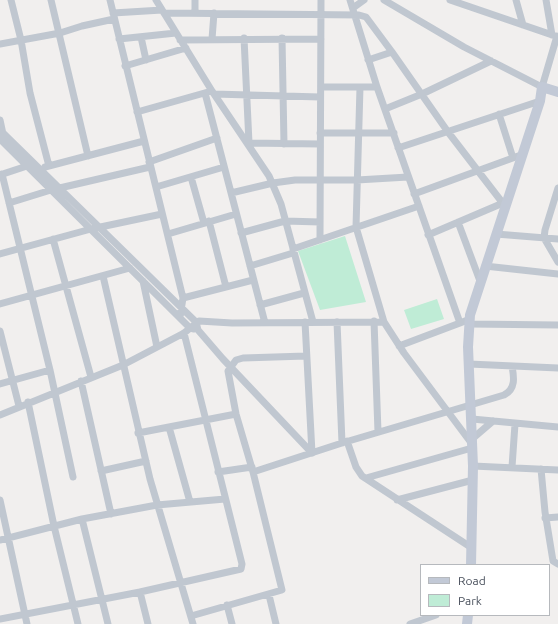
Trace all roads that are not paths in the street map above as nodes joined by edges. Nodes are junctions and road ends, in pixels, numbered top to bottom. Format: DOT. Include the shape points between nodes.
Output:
graph roads {
  1 [pos="12,0"];
  2 [pos="51,0"];
  3 [pos="110,0"];
  4 [pos="156,0"];
  5 [pos="195,0"];
  6 [pos="321,0"];
  7 [pos="350,0"];
  8 [pos="364,0"];
  9 [pos="384,0"];
  10 [pos="516,0"];
  11 [pos="546,0"];
  12 [pos="454,1"];
  13 [pos="353,8"];
  14 [pos="163,12"];
  15 [pos="195,12"];
  16 [pos="214,13"];
  17 [pos="321,15"];
  18 [pos="355,15"];
  19 [pos="113,16"];
  20 [pos="523,25"];
  21 [pos="60,33"];
  22 [pos="178,36"];
  23 [pos="556,36"];
  24 [pos="140,37"];
  25 [pos="244,38"];
  26 [pos="282,38"];
  27 [pos="119,39"];
  28 [pos="212,39"];
  29 [pos="321,39"];
  30 [pos="21,40"];
  31 [pos="0,44"];
  32 [pos="186,48"];
  33 [pos="392,52"];
  34 [pos="146,60"];
  35 [pos="368,60"];
  36 [pos="492,62"];
  37 [pos="126,66"];
  38 [pos="321,87"];
  39 [pos="360,87"];
  40 [pos="376,87"];
  41 [pos="542,87"];
  42 [pos="558,92"];
  43 [pos="210,93"];
  44 [pos="246,94"];
  45 [pos="422,94"];
  46 [pos="282,96"];
  47 [pos="320,96"];
  48 [pos="540,102"];
  49 [pos="385,109"];
  50 [pos="137,112"];
  51 [pos="499,114"];
  52 [pos="0,120"];
  53 [pos="448,132"];
  54 [pos="320,133"];
  55 [pos="394,133"];
  56 [pos="1,134"];
  57 [pos="358,134"];
  58 [pos="216,138"];
  59 [pos="144,141"];
  60 [pos="249,143"];
  61 [pos="284,144"];
  62 [pos="320,144"];
  63 [pos="398,148"];
  64 [pos="88,156"];
  65 [pos="517,157"];
  66 [pos="150,164"];
  67 [pos="27,166"];
  68 [pos="49,166"];
  69 [pos="224,167"];
  70 [pos="39,169"];
  71 [pos="478,171"];
  72 [pos="1,174"];
  73 [pos="191,177"];
  74 [pos="408,177"];
  75 [pos="357,180"];
  76 [pos="320,181"];
  77 [pos="273,183"];
  78 [pos="156,187"];
  79 [pos="558,188"];
  80 [pos="55,189"];
  81 [pos="231,193"];
  82 [pos="414,194"];
  83 [pos="9,203"];
  84 [pos="504,205"];
  85 [pos="419,206"];
  86 [pos="162,214"];
  87 [pos="236,214"];
  88 [pos="284,221"];
  89 [pos="206,222"];
  90 [pos="320,222"];
  91 [pos="458,222"];
  92 [pos="356,227"];
  93 [pos="99,228"];
  94 [pos="91,229"];
  95 [pos="241,232"];
  96 [pos="168,234"];
  97 [pos="496,234"];
  98 [pos="428,235"];
  99 [pos="544,238"];
  100 [pos="53,239"];
  101 [pos="558,239"];
  102 [pos="320,240"];
  103 [pos="19,249"];
  104 [pos="293,251"];
  105 [pos="0,254"];
  106 [pos="558,262"];
  107 [pos="250,266"];
  108 [pos="485,266"];
  109 [pos="130,268"];
  110 [pos="558,274"];
  111 [pos="103,276"];
  112 [pos="253,280"];
  113 [pos="143,281"];
  114 [pos="480,281"];
  115 [pos="67,285"];
  116 [pos="226,287"];
  117 [pos="304,293"];
  118 [pos="31,297"];
  119 [pos="183,298"];
  120 [pos="0,304"];
  121 [pos="260,305"];
  122 [pos="182,308"];
  123 [pos="180,317"];
  124 [pos="374,321"];
  125 [pos="264,322"];
  126 [pos="305,322"];
  127 [pos="313,322"];
  128 [pos="337,322"];
  129 [pos="384,322"];
  130 [pos="467,322"];
  131 [pos="193,325"];
  132 [pos="558,325"];
  133 [pos="0,331"];
  134 [pos="184,334"];
  135 [pos="399,346"];
  136 [pos="157,347"];
  137 [pos="306,356"];
  138 [pos="469,364"];
  139 [pos="123,365"];
  140 [pos="230,366"];
  141 [pos="512,366"];
  142 [pos="558,368"];
  143 [pos="50,370"];
  144 [pos="91,377"];
  145 [pos="13,380"];
  146 [pos="81,381"];
  147 [pos="0,384"];
  148 [pos="54,391"];
  149 [pos="28,402"];
  150 [pos="472,405"];
  151 [pos="19,406"];
  152 [pos="447,412"];
  153 [pos="236,414"];
  154 [pos="0,415"];
  155 [pos="472,419"];
  156 [pos="204,420"];
  157 [pos="493,421"];
  158 [pos="515,424"];
  159 [pos="169,427"];
  160 [pos="558,427"];
  161 [pos="378,432"];
  162 [pos="138,433"];
  163 [pos="344,442"];
  164 [pos="472,443"];
  165 [pos="312,453"];
  166 [pos="146,461"];
  167 [pos="473,466"];
  168 [pos="512,467"];
  169 [pos="541,469"];
  170 [pos="252,470"];
  171 [pos="558,470"];
  172 [pos="101,471"];
  173 [pos="218,472"];
  174 [pos="73,477"];
  175 [pos="366,478"];
  176 [pos="473,480"];
  177 [pos="225,499"];
  178 [pos="0,500"];
  179 [pos="397,500"];
  180 [pos="190,502"];
  181 [pos="157,505"];
  182 [pos="112,514"];
  183 [pos="558,517"];
  184 [pos="546,518"];
  185 [pos="82,519"];
  186 [pos="54,526"];
  187 [pos="8,538"];
  188 [pos="0,540"];
  189 [pos="472,548"];
  190 [pos="471,564"];
  191 [pos="558,564"];
  192 [pos="180,583"];
  193 [pos="140,592"];
  194 [pos="269,595"];
  195 [pos="102,599"];
  196 [pos="74,604"];
  197 [pos="228,605"];
  198 [pos="25,614"];
  199 [pos="191,616"];
  200 [pos="433,616"];
  201 [pos="0,619"];
  202 [pos="27,624"];
  203 [pos="78,624"];
  204 [pos="108,624"];
  205 [pos="148,624"];
  206 [pos="193,624"];
  207 [pos="232,624"];
  208 [pos="276,624"];
  209 [pos="410,624"];
  1 -- 30 [label="street"];
  2 -- 21 [label="street"];
  3 -- 19 [label="street"];
  4 -- 14 [label="street"];
  5 -- 15 [label="street"];
  6 -- 17 [label="street"];
  7 -- 13 [label="street"];
  8 -- 13 [label="street"];
  9 -- 36 [label="street"];
  10 -- 20 [label="street"];
  11 -- 23 [label="street"];
  12 -- 20 [label="street"];
  13 -- 18 [label="street"];
  14 -- 15 [label="street"];
  14 -- 19 [label="street"];
  14 -- 22 [label="street"];
  15 -- 16 [label="street"];
  16 -- 17 [label="street"];
  16 -- 28 [label="street"];
  17 -- 18 [label="street"];
  17 -- 29 [label="street"];
  18 -- 33 [label="street" via="362,15 370,22"];
  18 -- 35 [label="street"];
  19 -- 21 [label="street"];
  19 -- 27 [label="street"];
  20 -- 23 [label="street"];
  21 -- 30 [label="street"];
  21 -- 64 [label="street"];
  22 -- 24 [label="street"];
  22 -- 28 [label="street"];
  22 -- 32 [label="street"];
  23 -- 41 [label="street"];
  24 -- 27 [label="street"];
  24 -- 34 [label="street"];
  25 -- 26 [label="street"];
  25 -- 28 [label="street"];
  25 -- 44 [label="street"];
  26 -- 29 [label="street"];
  26 -- 46 [label="street"];
  27 -- 37 [label="street"];
  29 -- 38 [label="street"];
  30 -- 31 [label="street"];
  30 -- 68 [label="street" via="30,93"];
  32 -- 34 [label="street"];
  32 -- 43 [label="street"];
  33 -- 35 [label="street"];
  33 -- 45 [label="street"];
  34 -- 37 [label="street"];
  35 -- 40 [label="street"];
  36 -- 41 [label="street"];
  36 -- 45 [label="street"];
  37 -- 50 [label="street"];
  38 -- 39 [label="street"];
  38 -- 47 [label="street"];
  39 -- 40 [label="street"];
  39 -- 57 [label="street"];
  40 -- 49 [label="street"];
  41 -- 42 [label="street"];
  41 -- 48 [label="street"];
  43 -- 44 [label="street"];
  43 -- 50 [label="street"];
  43 -- 58 [label="street"];
  43 -- 60 [label="street"];
  44 -- 46 [label="street"];
  44 -- 60 [label="street"];
  45 -- 49 [label="street"];
  45 -- 53 [label="street"];
  46 -- 47 [label="street"];
  46 -- 61 [label="street"];
  47 -- 54 [label="street"];
  48 -- 51 [label="street"];
  48 -- 65 [label="street"];
  49 -- 55 [label="street"];
  50 -- 59 [label="street"];
  51 -- 53 [label="street"];
  51 -- 65 [label="street"];
  52 -- 56 [label="street"];
  53 -- 63 [label="street"];
  53 -- 71 [label="street"];
  54 -- 57 [label="street"];
  54 -- 62 [label="street"];
  55 -- 57 [label="street"];
  55 -- 63 [label="street"];
  56 -- 67 [label="street" via="6,146"];
  56 -- 70 [label="street"];
  57 -- 75 [label="street"];
  58 -- 66 [label="street"];
  58 -- 69 [label="street"];
  59 -- 64 [label="street"];
  59 -- 66 [label="street"];
  60 -- 61 [label="street"];
  60 -- 77 [label="street"];
  61 -- 62 [label="street"];
  62 -- 76 [label="street"];
  63 -- 74 [label="street"];
  64 -- 68 [label="street"];
  65 -- 71 [label="street"];
  65 -- 84 [label="street"];
  66 -- 78 [label="street"];
  66 -- 80 [label="street"];
  67 -- 72 [label="street"];
  67 -- 80 [label="street"];
  68 -- 70 [label="street"];
  69 -- 73 [label="street"];
  69 -- 81 [label="street"];
  70 -- 80 [label="street"];
  71 -- 82 [label="street"];
  71 -- 84 [label="street"];
  72 -- 83 [label="street"];
  73 -- 78 [label="street"];
  73 -- 89 [label="street"];
  74 -- 75 [label="street"];
  74 -- 82 [label="street"];
  75 -- 76 [label="street"];
  75 -- 92 [label="street"];
  76 -- 77 [label="street" via="296,180"];
  76 -- 90 [label="street"];
  77 -- 81 [label="street"];
  77 -- 88 [label="street"];
  78 -- 86 [label="street"];
  79 -- 99 [label="street"];
  80 -- 83 [label="street"];
  80 -- 93 [label="street"];
  80 -- 94 [label="street"];
  81 -- 87 [label="street"];
  82 -- 85 [label="street"];
  83 -- 103 [label="street"];
  84 -- 91 [label="street"];
  84 -- 97 [label="street"];
  85 -- 92 [label="street"];
  85 -- 98 [label="street"];
  86 -- 93 [label="street"];
  86 -- 96 [label="street"];
  87 -- 89 [label="street"];
  87 -- 95 [label="street"];
  88 -- 90 [label="street"];
  88 -- 95 [label="street"];
  88 -- 104 [label="street"];
  89 -- 96 [label="street"];
  89 -- 116 [label="street"];
  90 -- 102 [label="street"];
  91 -- 98 [label="street"];
  91 -- 114 [label="street"];
  92 -- 102 [label="street"];
  92 -- 129 [label="street"];
  93 -- 94 [label="street"];
  93 -- 122 [label="street"];
  94 -- 100 [label="street"];
  94 -- 109 [label="street"];
  95 -- 107 [label="street"];
  96 -- 119 [label="street"];
  97 -- 99 [label="street"];
  97 -- 108 [label="street"];
  98 -- 130 [label="street"];
  99 -- 101 [label="street"];
  99 -- 106 [label="street"];
  100 -- 103 [label="street"];
  100 -- 115 [label="street"];
  102 -- 104 [label="street"];
  103 -- 105 [label="street"];
  103 -- 118 [label="street"];
  104 -- 107 [label="street"];
  104 -- 117 [label="street"];
  107 -- 112 [label="street"];
  108 -- 110 [label="street"];
  108 -- 114 [label="street"];
  109 -- 111 [label="street"];
  109 -- 113 [label="street"];
  111 -- 115 [label="street"];
  111 -- 139 [label="street"];
  112 -- 116 [label="street"];
  112 -- 121 [label="street"];
  113 -- 123 [label="street"];
  113 -- 136 [label="street"];
  114 -- 130 [label="street"];
  115 -- 118 [label="street"];
  115 -- 144 [label="street"];
  116 -- 119 [label="street"];
  117 -- 121 [label="street"];
  117 -- 127 [label="street"];
  118 -- 120 [label="street"];
  118 -- 143 [label="street"];
  119 -- 122 [label="street"];
  121 -- 125 [label="street"];
  122 -- 123 [label="street"];
  122 -- 131 [label="street"];
  123 -- 131 [label="street"];
  124 -- 128 [label="street"];
  124 -- 129 [label="street"];
  124 -- 161 [label="street"];
  125 -- 126 [label="street"];
  125 -- 131 [label="street"];
  126 -- 127 [label="street"];
  126 -- 137 [label="street"];
  127 -- 128 [label="street"];
  128 -- 163 [label="street"];
  129 -- 135 [label="street"];
  130 -- 132 [label="street"];
  130 -- 135 [label="street"];
  130 -- 138 [label="street"];
  131 -- 134 [label="street"];
  131 -- 140 [label="street"];
  133 -- 145 [label="street"];
  134 -- 136 [label="street"];
  134 -- 156 [label="street"];
  135 -- 152 [label="street"];
  136 -- 139 [label="street"];
  137 -- 140 [label="street" via="243,358"];
  137 -- 165 [label="street"];
  138 -- 141 [label="street"];
  138 -- 150 [label="street"];
  139 -- 144 [label="street"];
  139 -- 162 [label="street"];
  140 -- 153 [label="street" via="228,375"];
  140 -- 165 [label="street"];
  141 -- 142 [label="street"];
  141 -- 150 [label="street" via="514,378 511,391"];
  143 -- 145 [label="street"];
  143 -- 148 [label="street"];
  144 -- 146 [label="street"];
  145 -- 147 [label="street"];
  145 -- 151 [label="street"];
  146 -- 148 [label="street"];
  146 -- 172 [label="street"];
  148 -- 149 [label="street"];
  148 -- 174 [label="street"];
  149 -- 151 [label="street"];
  149 -- 186 [label="street"];
  150 -- 152 [label="street"];
  150 -- 155 [label="street"];
  151 -- 154 [label="street"];
  152 -- 161 [label="street"];
  152 -- 164 [label="street"];
  153 -- 156 [label="street"];
  153 -- 170 [label="street"];
  155 -- 157 [label="street"];
  155 -- 164 [label="street"];
  156 -- 159 [label="street"];
  156 -- 173 [label="street"];
  157 -- 158 [label="street"];
  157 -- 164 [label="street"];
  158 -- 160 [label="street"];
  158 -- 168 [label="street"];
  159 -- 162 [label="street"];
  159 -- 180 [label="street"];
  161 -- 163 [label="street"];
  162 -- 166 [label="street"];
  163 -- 165 [label="street"];
  163 -- 175 [label="street" via="356,467"];
  164 -- 167 [label="street"];
  164 -- 175 [label="street"];
  165 -- 170 [label="street"];
  166 -- 172 [label="street"];
  166 -- 181 [label="street"];
  167 -- 168 [label="street"];
  167 -- 176 [label="street"];
  168 -- 169 [label="street"];
  169 -- 171 [label="street"];
  169 -- 184 [label="street"];
  170 -- 173 [label="street"];
  170 -- 194 [label="street" via="283,589"];
  172 -- 182 [label="street"];
  173 -- 177 [label="street"];
  175 -- 179 [label="street"];
  176 -- 179 [label="street"];
  176 -- 189 [label="street"];
  177 -- 180 [label="street"];
  177 -- 192 [label="street" via="243,567 235,572"];
  178 -- 187 [label="street"];
  179 -- 189 [label="street"];
  180 -- 181 [label="street"];
  181 -- 182 [label="street"];
  181 -- 192 [label="street"];
  182 -- 185 [label="street"];
  183 -- 184 [label="street"];
  184 -- 191 [label="street" via="553,561"];
  185 -- 186 [label="street"];
  185 -- 195 [label="street"];
  186 -- 187 [label="street"];
  186 -- 196 [label="street"];
  187 -- 188 [label="street"];
  187 -- 198 [label="street"];
  189 -- 190 [label="street"];
  192 -- 193 [label="street"];
  192 -- 199 [label="street"];
  193 -- 195 [label="street"];
  193 -- 205 [label="street"];
  194 -- 197 [label="street"];
  194 -- 208 [label="street"];
  195 -- 196 [label="street"];
  195 -- 204 [label="street"];
  196 -- 198 [label="street"];
  196 -- 203 [label="street"];
  197 -- 199 [label="street"];
  197 -- 207 [label="street"];
  198 -- 201 [label="street"];
  198 -- 202 [label="street"];
  199 -- 206 [label="street"];
  200 -- 209 [label="street"];
}
